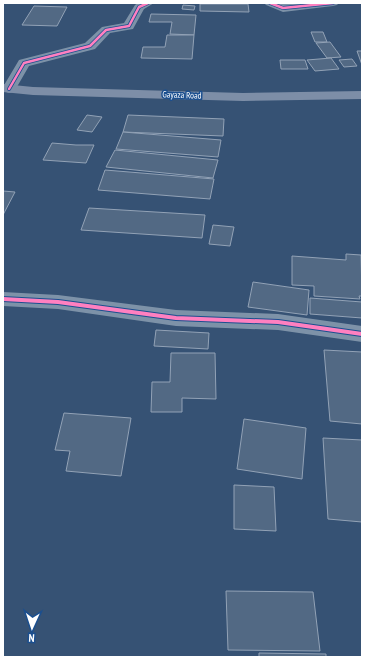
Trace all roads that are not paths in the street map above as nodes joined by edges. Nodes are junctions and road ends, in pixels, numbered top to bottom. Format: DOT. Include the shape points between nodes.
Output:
graph roads {
  1 [pos="148,3"];
  2 [pos="270,3"];
  3 [pos="332,3"];
  4 [pos="6,89"];
  5 [pos="362,95"];
  6 [pos="3,299"];
  7 [pos="362,334"];
  1 -- 4 [label="street" via="139,7 130,26 106,30 90,46 24,63"];
  2 -- 3 [label="street" via="283,8"];
  4 -- 5 [label="main road, Gayaza Road" via="243,97"];
  6 -- 7 [label="street" via="58,302 176,318 278,322"];
}
